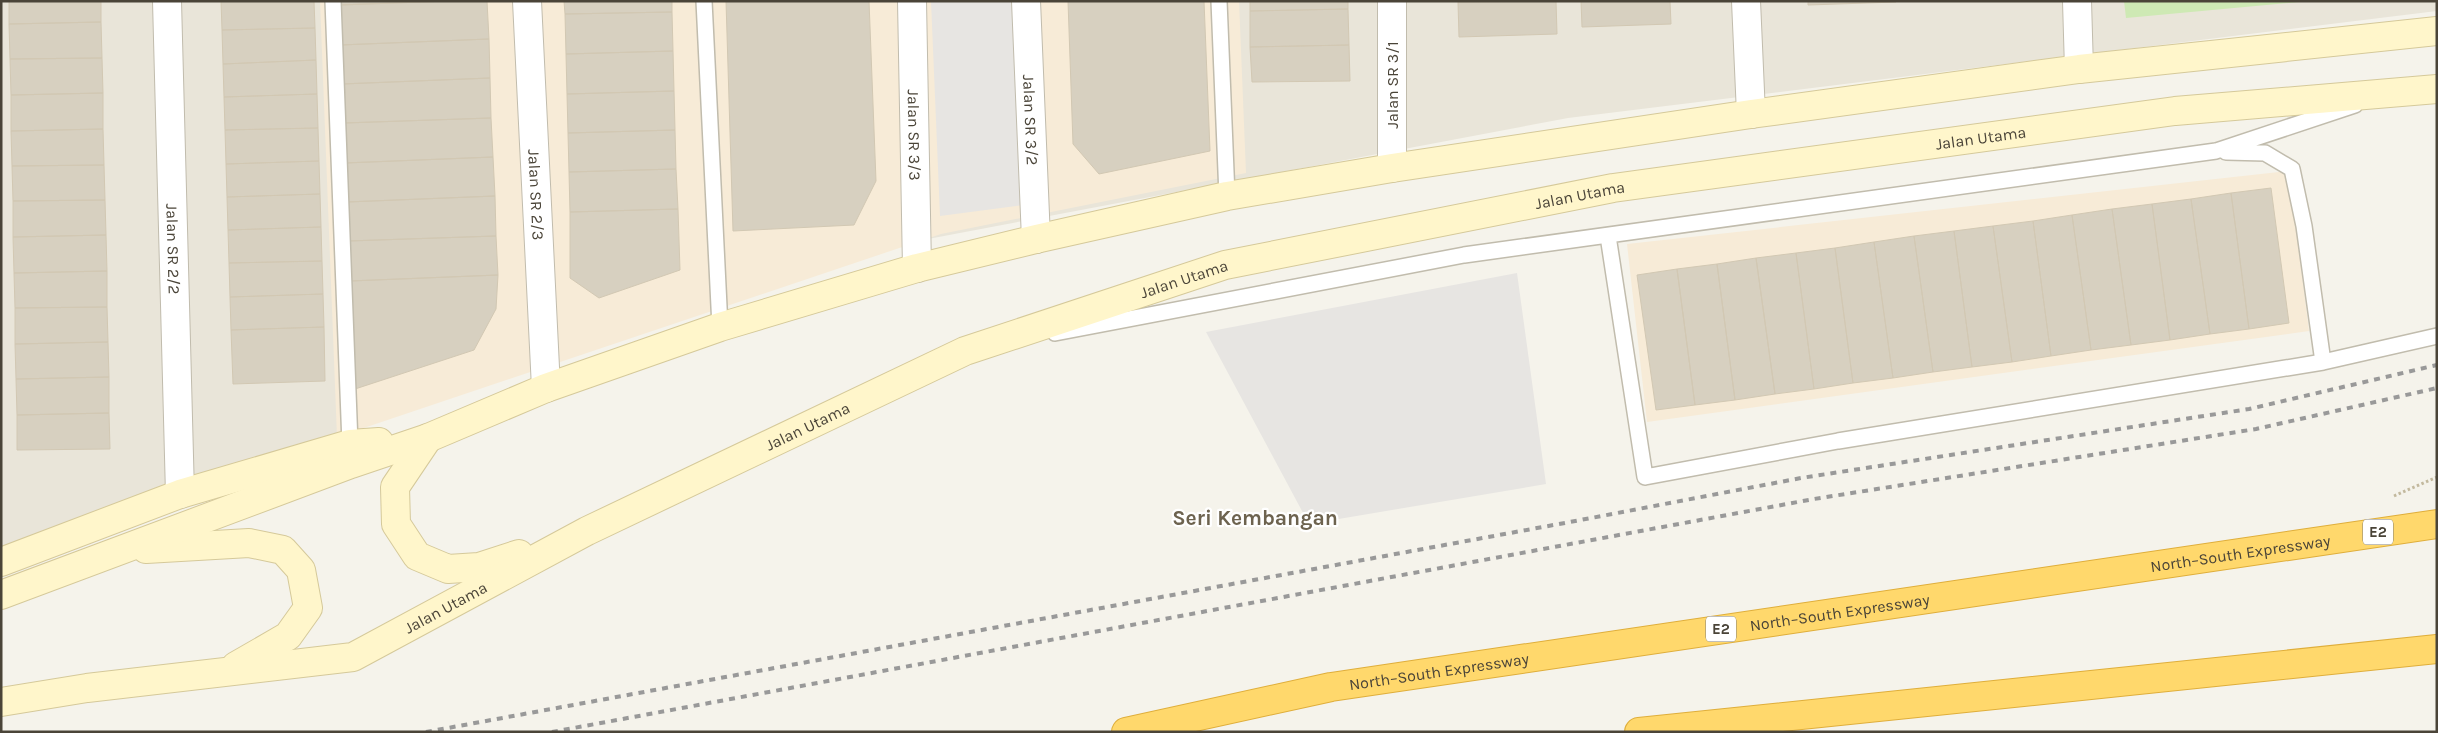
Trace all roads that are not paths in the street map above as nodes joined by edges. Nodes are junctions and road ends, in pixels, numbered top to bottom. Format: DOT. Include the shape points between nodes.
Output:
graph roads {
  1 [pos="167,1"];
  2 [pos="333,1"];
  3 [pos="527,1"];
  4 [pos="704,1"];
  5 [pos="912,1"];
  6 [pos="1026,1"];
  7 [pos="1219,1"];
  8 [pos="1392,1"];
  9 [pos="1746,1"];
  10 [pos="2077,1"];
  11 [pos="2437,30"];
  12 [pos="2079,69"];
  13 [pos="2437,89"];
  14 [pos="2394,92"];
  15 [pos="1751,114"];
  16 [pos="2216,151"];
  17 [pos="1392,168"];
  18 [pos="1227,196"];
  19 [pos="1608,236"];
  20 [pos="1036,239"];
  21 [pos="918,268"];
  22 [pos="720,328"];
  23 [pos="2437,336"];
  24 [pos="965,351"];
  25 [pos="2323,362"];
  26 [pos="546,388"];
  27 [pos="428,438"];
  28 [pos="350,444"];
  29 [pos="180,494"];
  30 [pos="2437,524"];
  31 [pos="587,532"];
  32 [pos="120,551"];
  33 [pos="1,562"];
  34 [pos="1,595"];
  35 [pos="2437,649"];
  36 [pos="226,671"];
  37 [pos="1,702"];
  38 [pos="1126,732"];
  39 [pos="1638,732"];
  1 -- 29 [label="street, Jalan SR 2/2"];
  2 -- 28 [label="lane"];
  3 -- 26 [label="street, Jalan SR 2/3"];
  4 -- 22 [label="lane"];
  5 -- 21 [label="street, Jalan SR 3/3"];
  6 -- 20 [label="street, Jalan SR 3/2"];
  7 -- 18 [label="lane"];
  8 -- 17 [label="street, Jalan SR 3/1"];
  9 -- 15 [label="street"];
  10 -- 12 [label="street"];
  11 -- 12 [label="street"];
  12 -- 15 [label="street"];
  13 -- 14 [label="street, Jalan Utama"];
  14 -- 16 [label="lane"];
  14 -- 24 [label="street, Jalan Utama" via="2175,111 1613,188 1225,265"];
  15 -- 17 [label="street"];
  16 -- 19 [label="lane"];
  16 -- 25 [label="lane" via="2265,153 2292,168 2304,226"];
  17 -- 18 [label="street"];
  18 -- 20 [label="street"];
  19 -- 24 [label="lane" via="1464,255"];
  19 -- 25 [label="lane" via="1645,477 1838,441"];
  20 -- 21 [label="street"];
  21 -- 22 [label="street"];
  22 -- 26 [label="street"];
  23 -- 25 [label="lane"];
  24 -- 31 [label="street, Jalan Utama"];
  26 -- 27 [label="street"];
  27 -- 28 [label="street"];
  27 -- 31 [label="street" via="395,487 396,524 417,556 448,569 479,566"];
  27 -- 32 [label="street"];
  28 -- 29 [label="street"];
  29 -- 33 [label="street"];
  30 -- 38 [label="highway, North–South Expressway / E2" via="1331,687"];
  31 -- 36 [label="street, Jalan Utama" via="353,657"];
  32 -- 34 [label="street"];
  32 -- 36 [label="street" via="249,543 283,550 301,570 308,608 288,636"];
  35 -- 39 [label="highway"];
  36 -- 37 [label="street, Jalan Utama"];
}
